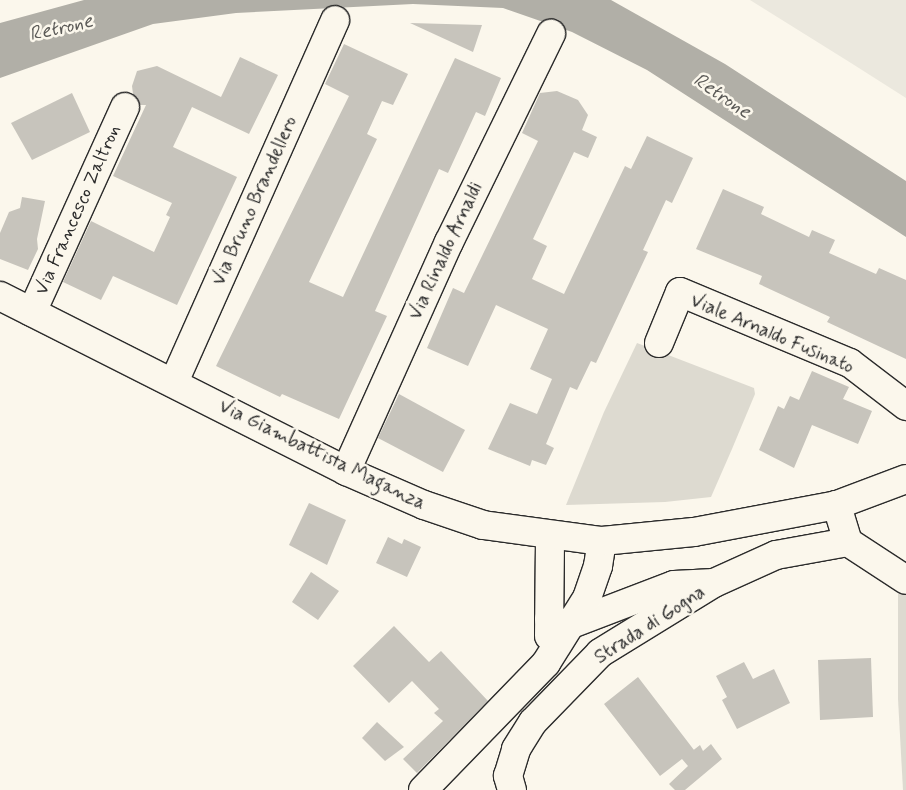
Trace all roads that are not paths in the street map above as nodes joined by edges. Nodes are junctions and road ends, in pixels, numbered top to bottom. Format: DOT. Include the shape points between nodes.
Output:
graph roads {
  1 [pos="335,20"];
  2 [pos="551,34"];
  3 [pos="125,107"];
  4 [pos="0,296"];
  5 [pos="32,312"];
  6 [pos="659,343"];
  7 [pos="174,382"];
  8 [pos="906,406"];
  9 [pos="346,471"];
  10 [pos="906,479"];
  11 [pos="837,505"];
  12 [pos="550,535"];
  13 [pos="602,541"];
  14 [pos="848,542"];
  15 [pos="906,580"];
  16 [pos="714,582"];
  17 [pos="559,622"];
  18 [pos="424,790"];
  19 [pos="512,790"];
  1 -- 7 [label="street, Via Bruno Brandellero"];
  2 -- 9 [label="street, Via Rinaldo Arnaldi" via="448,242"];
  3 -- 5 [label="street, Via Francesco Zaltron"];
  4 -- 5 [label="street, Via Giambattista Maganza"];
  5 -- 7 [label="street, Via Giambattista Maganza"];
  6 -- 8 [label="street, Viale Arnaldo Fusinato" via="680,292 850,363"];
  7 -- 9 [label="street, Via Giambattista Maganza"];
  9 -- 12 [label="street, Via Giambattista Maganza" via="424,505 483,525"];
  10 -- 11 [label="street"];
  11 -- 13 [label="street, Via Giambattista Maganza" via="694,532"];
  11 -- 14 [label="street"];
  12 -- 13 [label="street, Via Giambattista Maganza"];
  12 -- 17 [label="street"];
  13 -- 17 [label="street" via="587,598"];
  14 -- 15 [label="street"];
  14 -- 16 [label="street, Strada di Gogna" via="776,555"];
  16 -- 17 [label="street, Strada di Gogna" via="674,585"];
  16 -- 19 [label="street, Strada di Gogna" via="600,653 533,722 516,749 508,776"];
  17 -- 18 [label="street" via="546,663"];
}
